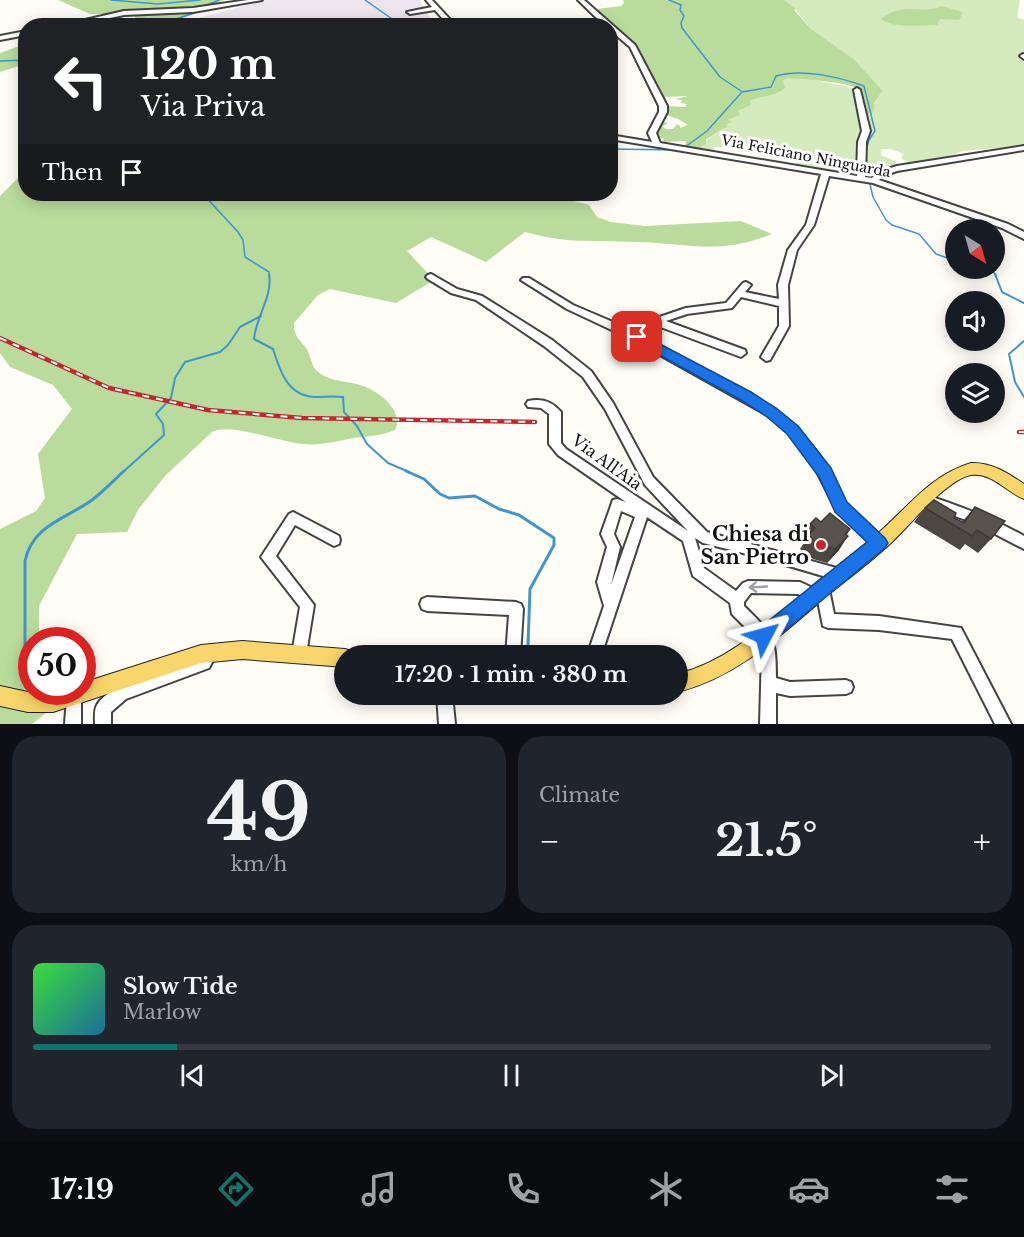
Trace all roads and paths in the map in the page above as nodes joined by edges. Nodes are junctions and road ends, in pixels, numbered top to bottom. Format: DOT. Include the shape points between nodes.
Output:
graph roads {
  1 [pos="259,0"];
  2 [pos="429,0"];
  3 [pos="581,0"];
  4 [pos="436,8"];
  5 [pos="410,12"];
  6 [pos="100,18"];
  7 [pos="445,18"];
  8 [pos="601,18"];
  9 [pos="618,33"];
  10 [pos="18,35"];
  11 [pos="0,38"];
  12 [pos="857,90"];
  13 [pos="618,138"];
  14 [pos="657,144"];
  15 [pos="1024,148"];
  16 [pos="826,172"];
  17 [pos="868,179"];
  18 [pos="1024,236"];
  19 [pos="431,277"];
  20 [pos="525,280"];
  21 [pos="784,304"];
  22 [pos="655,321"];
  23 [pos="637,337"];
  24 [pos="741,353"];
  25 [pos="765,357"];
  26 [pos="532,404"];
  27 [pos="1024,492"];
  28 [pos="926,500"];
  29 [pos="334,540"];
  30 [pos="879,543"];
  31 [pos="1024,543"];
  32 [pos="840,575"];
  33 [pos="818,592"];
  34 [pos="737,600"];
  35 [pos="427,604"];
  36 [pos="611,607"];
  37 [pos="764,636"];
  38 [pos="514,645"];
  39 [pos="598,645"];
  40 [pos="210,653"];
  41 [pos="299,654"];
  42 [pos="334,657"];
  43 [pos="688,681"];
  44 [pos="768,684"];
  45 [pos="846,687"];
  46 [pos="96,690"];
  47 [pos="0,696"];
  48 [pos="18,700"];
  49 [pos="74,705"];
  50 [pos="445,705"];
  51 [pos="73,724"];
  52 [pos="102,724"];
  53 [pos="447,724"];
  54 [pos="768,724"];
  55 [pos="1003,724"];
  1 -- 6 [label="street"];
  2 -- 4 [label="street"];
  3 -- 8 [label="street"];
  4 -- 5 [label="street"];
  4 -- 7 [label="street"];
  9 -- 14 [label="street" via="633,46 663,106 652,133"];
  10 -- 11 [label="street"];
  12 -- 17 [label="street" via="866,131 862,142"];
  13 -- 14 [label="street, Via Feliciano Ninguarda"];
  14 -- 16 [label="street, Via Feliciano Ninguarda"];
  15 -- 17 [label="street" via="961,156"];
  16 -- 17 [label="street, Via Feliciano Ninguarda"];
  16 -- 21 [label="street" via="810,225 793,250 783,285"];
  17 -- 18 [label="street, Via Feliciano Ninguarda"];
  19 -- 32 [label="street" via="454,291 479,298 587,374 649,481 703,537"];
  20 -- 23 [label="street" via="570,307"];
  21 -- 22 [label="street" via="743,289 729,306 686,310"];
  21 -- 25 [label="street" via="784,326"];
  22 -- 23 [label="street" via="640,327"];
  22 -- 24 [label="street"];
  23 -- 30 [label="street" via="742,393 793,430 816,459 841,507"];
  26 -- 34 [label="street, Via All'Aia" via="543,404 555,412 555,444 572,461 689,538 698,572"];
  27 -- 28 [label="main road" via="999,476 971,469 953,476"];
  28 -- 30 [label="main road"];
  28 -- 31 [label="street" via="1000,528"];
  29 -- 41 [label="street" via="293,518 268,557 307,605"];
  30 -- 32 [label="main road"];
  32 -- 33 [label="main road"];
  33 -- 34 [label="street, one-way" via="748,587"];
  33 -- 37 [label="main road"];
  33 -- 55 [label="street" via="828,621 956,633"];
  34 -- 37 [label="street" via="736,609"];
  35 -- 38 [label="street" via="516,609"];
  36 -- 36 [label="street" via="642,514 617,504 607,534 614,547 604,582"];
  36 -- 39 [label="street"];
  37 -- 43 [label="main road" via="734,661"];
  37 -- 44 [label="street" via="769,651"];
  40 -- 41 [label="main road" via="243,650"];
  40 -- 46 [label="main road"];
  40 -- 52 [label="street" via="204,663 121,693 103,709"];
  41 -- 42 [label="main road"];
  44 -- 45 [label="street" via="790,689"];
  44 -- 54 [label="street"];
  47 -- 48 [label="main road"];
  49 -- 51 [label="street"];
  50 -- 53 [label="street"];
}
